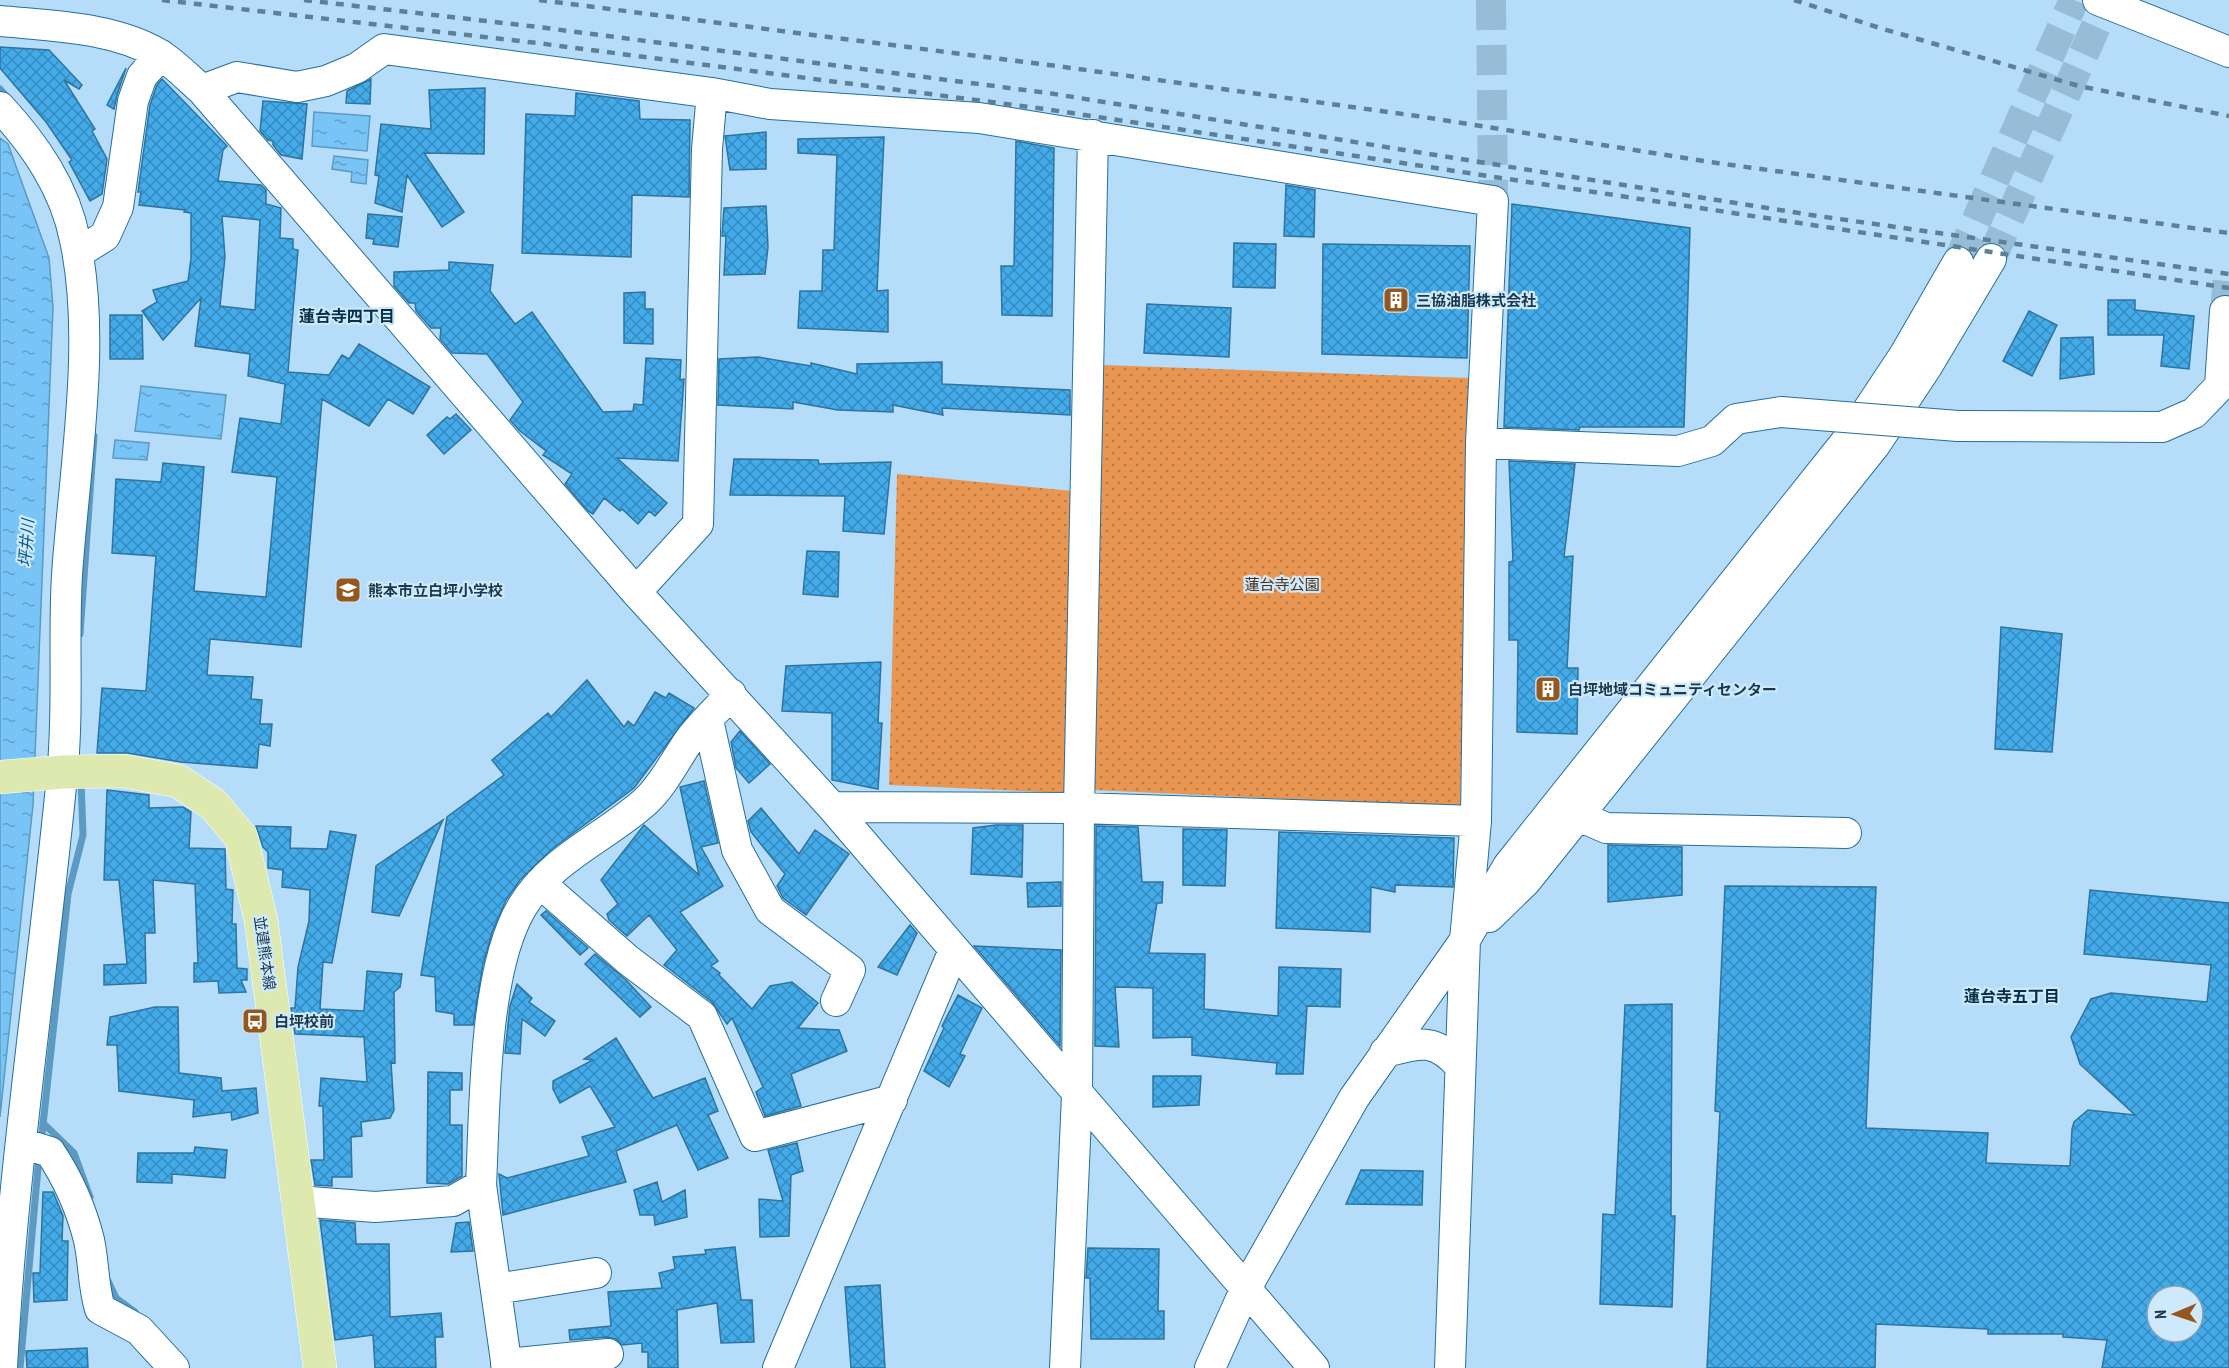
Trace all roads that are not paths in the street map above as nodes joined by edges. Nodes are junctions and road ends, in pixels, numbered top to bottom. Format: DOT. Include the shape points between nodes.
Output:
graph roads {
  1 [pos="2098,0"];
  2 [pos="0,21"];
  3 [pos="2229,52"];
  4 [pos="161,55"];
  5 [pos="202,90"];
  6 [pos="712,93"];
  7 [pos="0,107"];
  8 [pos="1093,135"];
  9 [pos="78,253"];
  10 [pos="1991,259"];
  11 [pos="1958,262"];
  12 [pos="2225,311"];
  13 [pos="1481,443"];
  14 [pos="636,592"];
  15 [pos="731,694"];
  16 [pos="708,720"];
  17 [pos="56,773"];
  18 [pos="0,777"];
  19 [pos="832,807"];
  20 [pos="1079,808"];
  21 [pos="1579,816"];
  22 [pos="1476,820"];
  23 [pos="1846,833"];
  24 [pos="540,883"];
  25 [pos="1465,940"];
  26 [pos="954,950"];
  27 [pos="836,1001"];
  28 [pos="1385,1052"];
  29 [pos="1460,1066"];
  30 [pos="1077,1095"];
  31 [pos="892,1100"];
  32 [pos="21,1143"];
  33 [pos="481,1185"];
  34 [pos="297,1201"];
  35 [pos="596,1273"];
  36 [pos="496,1289"];
  37 [pos="1245,1290"];
  38 [pos="608,1354"];
  39 [pos="506,1366"];
  40 [pos="3,1368"];
  41 [pos="174,1368"];
  42 [pos="320,1368"];
  43 [pos="778,1368"];
  44 [pos="1065,1368"];
  45 [pos="1210,1368"];
  46 [pos="1314,1368"];
  47 [pos="1449,1368"];
  1 -- 3 [label="street"];
  2 -- 4 [label="street" via="79,29"];
  4 -- 5 [label="street"];
  4 -- 9 [label="street" via="142,76 133,101 114,217 105,236"];
  5 -- 6 [label="street" via="237,77 297,87 326,81 357,68 384,49"];
  5 -- 14 [label="street"];
  6 -- 8 [label="street" via="770,104 979,118"];
  6 -- 14 [label="street" via="707,149 698,525"];
  7 -- 9 [label="street" via="27,137 63,198"];
  8 -- 13 [label="street" via="1493,201"];
  8 -- 20 [label="street"];
  9 -- 17 [label="street" via="84,349"];
  10 -- 21 [label="street" via="1875,445"];
  11 -- 25 [label="street" via="1905,354 1852,434 1508,866"];
  12 -- 13 [label="street, bridge" via="2220,386 2194,413 2162,427 1958,426 1781,412 1736,419 1712,441 1678,452"];
  13 -- 22 [label="street"];
  14 -- 15 [label="street"];
  15 -- 16 [label="street"];
  15 -- 19 [label="street"];
  16 -- 24 [label="street" via="647,800 562,861"];
  16 -- 27 [label="street" via="737,850 770,910 850,970"];
  17 -- 18 [label="main road, 並建熊本線"];
  17 -- 32 [label="street"];
  17 -- 34 [label="main road, 並建熊本線" via="124,771 178,781 213,804 241,837 261,920"];
  19 -- 20 [label="street"];
  19 -- 26 [label="street"];
  20 -- 22 [label="street"];
  20 -- 30 [label="street"];
  21 -- 23 [label="street" via="1606,828"];
  21 -- 25 [label="street" via="1526,881"];
  22 -- 25 [label="street"];
  24 -- 31 [label="street" via="628,960 702,1016 755,1136"];
  24 -- 33 [label="street" via="517,916 501,964 490,1025"];
  25 -- 28 [label="street"];
  25 -- 29 [label="street"];
  26 -- 30 [label="street"];
  26 -- 31 [label="street"];
  28 -- 29 [label="street" via="1428,1045 1446,1050"];
  28 -- 37 [label="street" via="1354,1098"];
  29 -- 47 [label="street"];
  30 -- 37 [label="street"];
  30 -- 44 [label="street"];
  31 -- 43 [label="street"];
  32 -- 40 [label="street" via="6,1290"];
  32 -- 41 [label="street" via="51,1152 68,1179 89,1242 93,1288 100,1309 139,1330"];
  33 -- 34 [label="street" via="453,1201 375,1207"];
  33 -- 36 [label="street"];
  34 -- 42 [label="main road, 並建熊本線"];
  35 -- 36 [label="street"];
  36 -- 39 [label="street"];
  37 -- 45 [label="street"];
  37 -- 46 [label="street"];
  38 -- 39 [label="street"];
}
